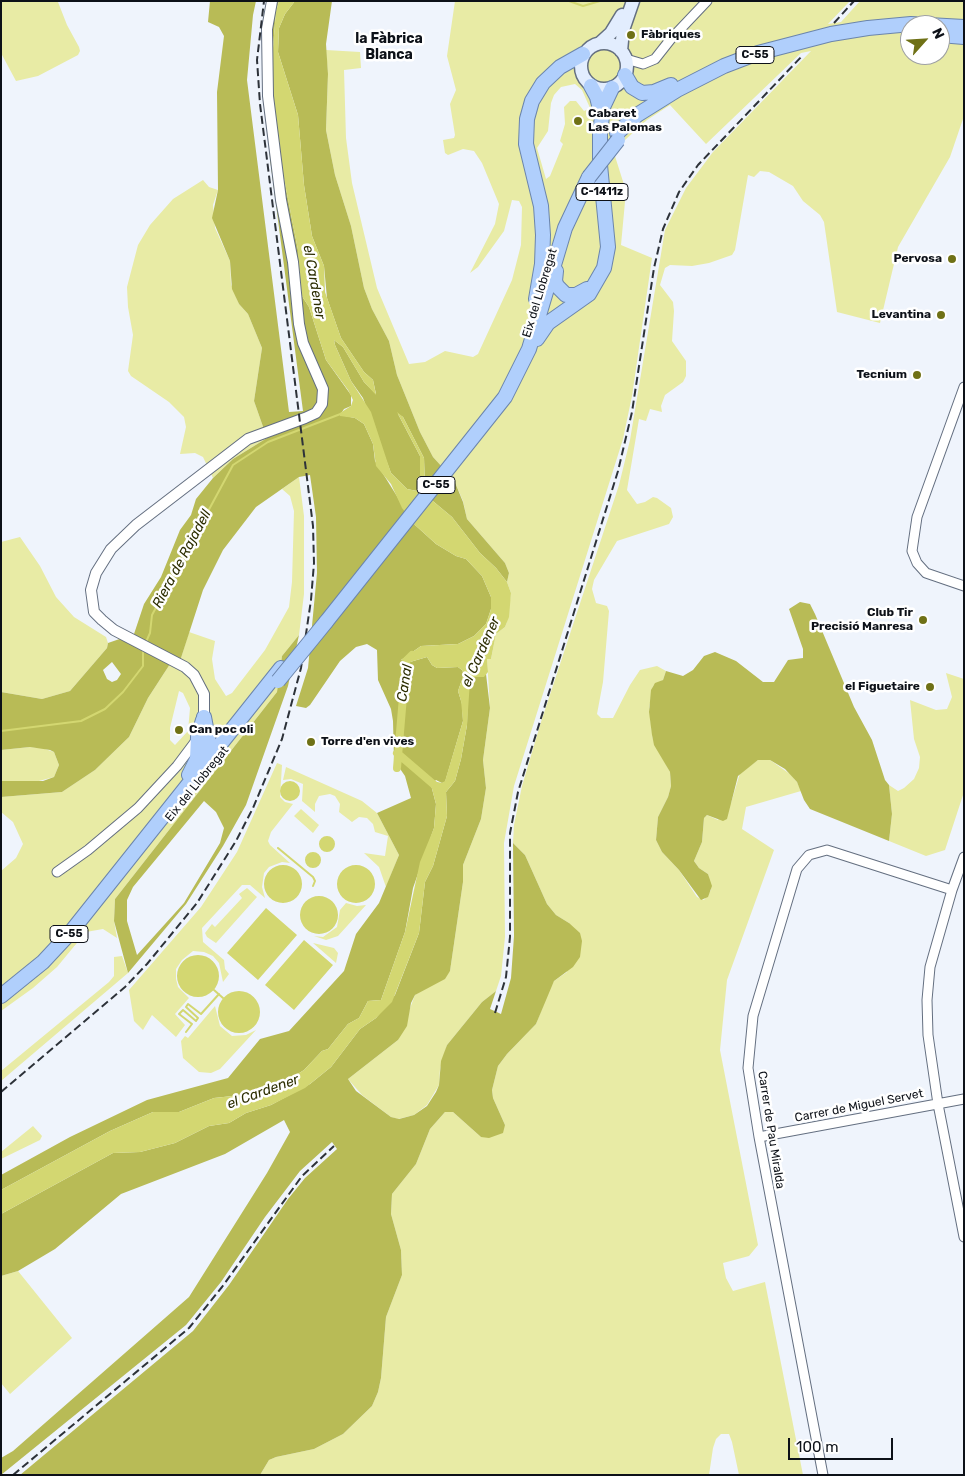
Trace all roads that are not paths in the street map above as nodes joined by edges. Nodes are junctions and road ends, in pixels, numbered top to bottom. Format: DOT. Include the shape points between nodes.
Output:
graph roads {
  1 [pos="272,1"];
  2 [pos="628,1"];
  3 [pos="633,1"];
  4 [pos="707,1"];
  5 [pos="900,27"];
  6 [pos="964,27"];
  7 [pos="950,28"];
  8 [pos="900,30"];
  9 [pos="950,36"];
  10 [pos="964,37"];
  11 [pos="600,43"];
  12 [pos="584,54"];
  13 [pos="627,63"];
  14 [pos="591,86"];
  15 [pos="612,88"];
  16 [pos="601,116"];
  17 [pos="589,173"];
  18 [pos="566,228"];
  19 [pos="596,283"];
  20 [pos="531,322"];
  21 [pos="520,370"];
  22 [pos="964,387"];
  23 [pos="489,416"];
  24 [pos="964,586"];
  25 [pos="206,720"];
  26 [pos="231,736"];
  27 [pos="198,740"];
  28 [pos="212,754"];
  29 [pos="190,787"];
  30 [pos="964,857"];
  31 [pos="57,872"];
  32 [pos="952,890"];
  33 [pos="36,976"];
  34 [pos="1,996"];
  35 [pos="1,1002"];
  36 [pos="1,1007"];
  37 [pos="964,1099"];
  38 [pos="938,1104"];
  39 [pos="758,1137"];
  40 [pos="964,1237"];
  41 [pos="823,1475"];
  1 -- 25 [label="street" via="267,29 270,106 281,200 294,262 303,344 323,389 322,404 316,413 248,439 121,538 96,573 92,590 94,612 114,630 190,671 204,694"];
  2 -- 11 [label="main road" via="616,27"];
  3 -- 13 [label="main road" via="623,30"];
  4 -- 13 [label="street" via="655,59 647,63"];
  5 -- 13 [label="highway" via="885,23 842,27 777,41 719,61 654,92 638,92"];
  6 -- 7 [label="highway, C-55"];
  8 -- 17 [label="highway, C-55" via="831,34 740,60 660,100 618,136"];
  9 -- 10 [label="highway"];
  11 -- 12 [label="main road"];
  11 -- 13 [label="main road" via="612,44"];
  12 -- 14 [label="main road" via="581,74"];
  12 -- 20 [label="highway" via="560,67 543,83 527,119 526,144 541,206 543,235 540,278"];
  13 -- 15 [label="main road" via="620,83"];
  14 -- 15 [label="main road" via="602,90"];
  14 -- 16 [label="highway"];
  15 -- 16 [label="highway"];
  16 -- 19 [label="highway, C-1411z" via="600,165 608,247 604,268"];
  17 -- 18 [label="highway, Eix del Llobregat / C-55"];
  17 -- 20 [label="highway, Eix del Llobregat / C-55" via="567,208"];
  18 -- 19 [label="highway" via="555,273 557,286 572,296"];
  18 -- 21 [label="highway, Eix del Llobregat / C-55"];
  19 -- 21 [label="highway" via="586,296 548,323"];
  20 -- 23 [label="highway, Eix del Llobregat / C-55" via="515,368"];
  21 -- 23 [label="highway, Eix del Llobregat / C-55"];
  22 -- 24 [label="street" via="917,517 912,551 926,573"];
  23 -- 26 [label="highway, Eix del Llobregat / C-55, bridge"];
  25 -- 26 [label="highway" via="219,735"];
  25 -- 27 [label="highway"];
  25 -- 28 [label="highway"];
  26 -- 28 [label="highway" via="218,753"];
  26 -- 29 [label="highway, Eix del Llobregat / C-55"];
  27 -- 28 [label="highway" via="208,754"];
  27 -- 29 [label="highway" via="197,759 188,778"];
  27 -- 31 [label="street" via="138,808"];
  28 -- 29 [label="highway" via="212,760"];
  29 -- 33 [label="highway, Eix del Llobregat / C-55" via="73,937"];
  29 -- 34 [label="highway, Eix del Llobregat / C-55" via="54,952"];
  30 -- 32 [label="street"];
  32 -- 38 [label="street" via="930,967 927,1000 928,1035"];
  32 -- 39 [label="street, Carrer de Pau Miralda" via="827,850 809,854 797,869 753,1016 748,1068"];
  33 -- 35 [label="highway, Eix del Llobregat / C-55"];
  33 -- 36 [label="highway" via="23,991"];
  37 -- 38 [label="street, Carrer de Miguel Servet"];
  38 -- 39 [label="street, Carrer de Miguel Servet"];
  38 -- 40 [label="street"];
  39 -- 41 [label="street, Carrer de Pau Miralda"];
}
